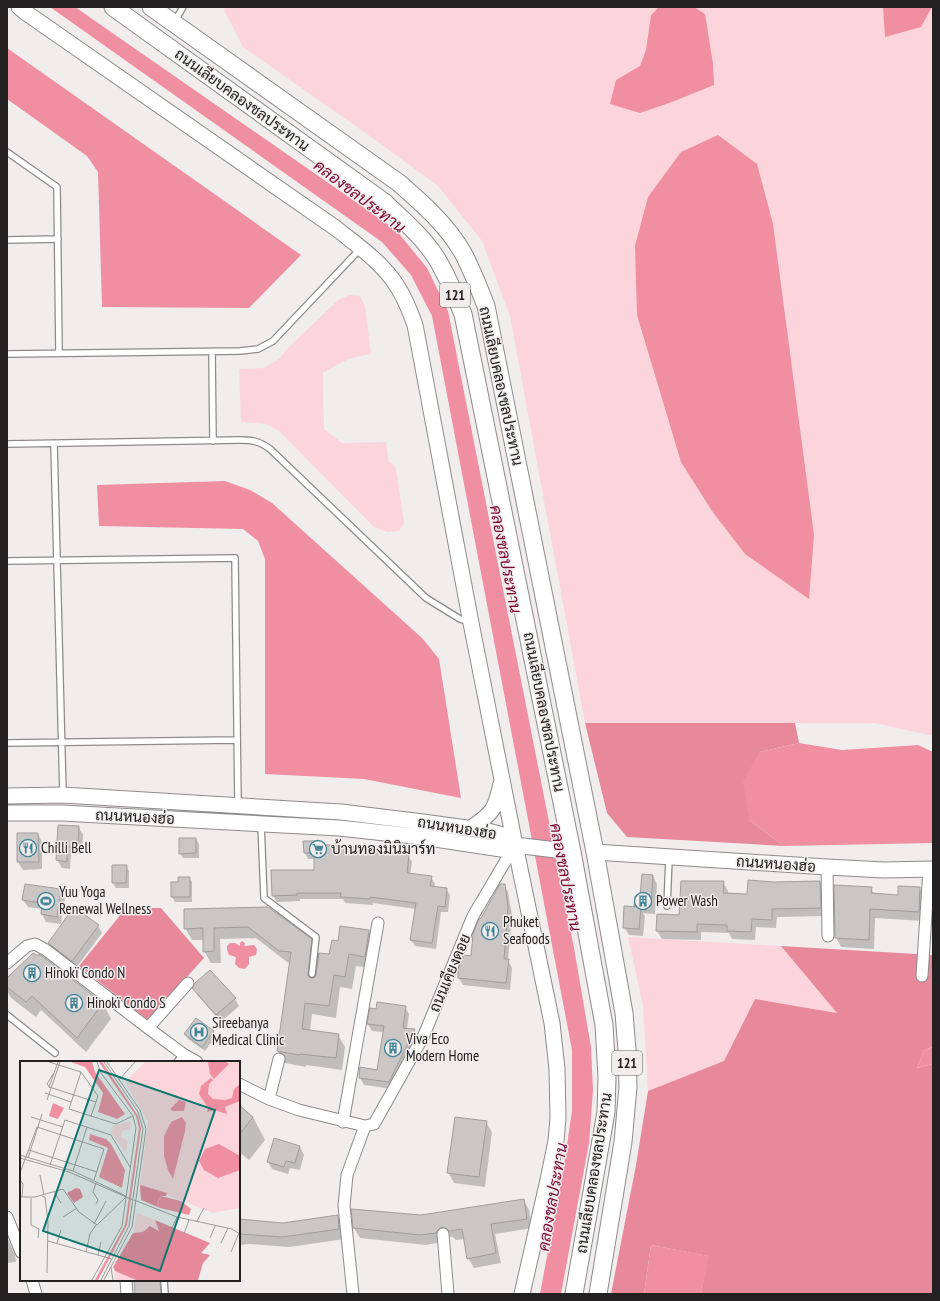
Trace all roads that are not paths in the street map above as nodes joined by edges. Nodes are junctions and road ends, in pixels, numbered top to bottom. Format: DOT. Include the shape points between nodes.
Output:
graph roads {
  1 [pos="19,7"];
  2 [pos="112,7"];
  3 [pos="151,7"];
  4 [pos="183,7"];
  5 [pos="174,23"];
  6 [pos="7,152"];
  7 [pos="58,239"];
  8 [pos="7,240"];
  9 [pos="361,248"];
  10 [pos="212,352"];
  11 [pos="7,354"];
  12 [pos="59,354"];
  13 [pos="213,441"];
  14 [pos="7,444"];
  15 [pos="54,444"];
  16 [pos="7,561"];
  17 [pos="57,561"];
  18 [pos="471,623"];
  19 [pos="237,740"];
  20 [pos="61,742"];
  21 [pos="7,743"];
  22 [pos="502,777"];
  23 [pos="62,795"];
  24 [pos="7,796"];
  25 [pos="238,805"];
  26 [pos="7,813"];
  27 [pos="62,813"];
  28 [pos="261,823"];
  29 [pos="471,828"];
  30 [pos="515,845"];
  31 [pos="572,852"];
  32 [pos="595,852"];
  33 [pos="669,857"];
  34 [pos="827,867"];
  35 [pos="931,869"];
  36 [pos="667,906"];
  37 [pos="378,923"];
  38 [pos="828,936"];
  39 [pos="7,963"];
  40 [pos="312,974"];
  41 [pos="922,976"];
  42 [pos="188,983"];
  43 [pos="7,1014"];
  44 [pos="148,1028"];
  45 [pos="56,1053"];
  46 [pos="180,1058"];
  47 [pos="279,1059"];
  48 [pos="193,1061"];
  49 [pos="240,1084"];
  50 [pos="269,1099"];
  51 [pos="344,1122"];
  52 [pos="365,1126"];
  53 [pos="7,1217"];
  54 [pos="443,1234"];
  55 [pos="20,1250"];
  56 [pos="32,1281"];
  57 [pos="126,1281"];
  58 [pos="164,1281"];
  59 [pos="36,1294"];
  60 [pos="127,1294"];
  61 [pos="165,1294"];
  62 [pos="353,1294"];
  63 [pos="448,1294"];
  64 [pos="522,1294"];
  65 [pos="574,1294"];
  66 [pos="598,1294"];
  1 -- 9 [label="main road"];
  2 -- 31 [label="main road, ถนนเลียบคลองชลประทาน / 121" via="384,202 415,231 449,280 463,314"];
  3 -- 5 [label="main road, ถนนเลียบคลองชลประทาน / 121"];
  4 -- 5 [label="lane"];
  5 -- 32 [label="main road, ถนนเลียบคลองชลประทาน / 121" via="399,183 428,208 462,252 486,306"];
  6 -- 7 [label="lane" via="57,187"];
  7 -- 8 [label="lane"];
  7 -- 12 [label="lane"];
  9 -- 10 [label="lane" via="273,340 258,349"];
  9 -- 18 [label="main road" via="397,284 416,325"];
  10 -- 12 [label="lane"];
  10 -- 13 [label="lane"];
  11 -- 12 [label="lane"];
  13 -- 15 [label="lane"];
  13 -- 18 [label="lane" via="252,440 262,443 426,598"];
  14 -- 15 [label="lane"];
  15 -- 17 [label="lane"];
  16 -- 17 [label="lane"];
  17 -- 19 [label="lane" via="235,558"];
  17 -- 20 [label="lane"];
  18 -- 22 [label="main road"];
  19 -- 20 [label="lane"];
  19 -- 25 [label="lane"];
  20 -- 21 [label="lane"];
  20 -- 23 [label="lane"];
  22 -- 29 [label="main road" via="492,812"];
  22 -- 30 [label="main road"];
  23 -- 24 [label="main road, ถนนหนองฮ่อ"];
  23 -- 25 [label="main road, ถนนหนองฮ่อ"];
  23 -- 27 [label="main road"];
  25 -- 29 [label="main road, ถนนหนองฮ่อ" via="341,812"];
  26 -- 27 [label="main road, ถนนหนองฮ่อ"];
  27 -- 28 [label="main road, ถนนหนองฮ่อ"];
  28 -- 30 [label="main road, ถนนหนองฮ่อ" via="339,828 501,849"];
  28 -- 40 [label="lane" via="264,898 316,936"];
  29 -- 30 [label="main road, ถนนหนองฮ่อ" via="503,835"];
  30 -- 31 [label="main road"];
  30 -- 52 [label="street, ถนนเคียงดอย" via="473,916 424,1035 374,1124"];
  30 -- 64 [label="main road" via="552,1023 558,1104 555,1148"];
  31 -- 32 [label="main road"];
  31 -- 65 [label="main road, ถนนเลียบคลองชลประทาน / 121" via="601,1005 607,1077 603,1134"];
  32 -- 33 [label="main road, ถนนหนองฮ่อ"];
  32 -- 66 [label="main road, ถนนเลียบคลองชลประทาน / 121" via="624,1013 628,1087 624,1142"];
  33 -- 34 [label="main road, ถนนหนองฮ่อ"];
  33 -- 36 [label="lane"];
  34 -- 35 [label="main road, ถนนหนองฮ่อ"];
  34 -- 38 [label="street"];
  35 -- 41 [label="street"];
  37 -- 51 [label="street"];
  39 -- 44 [label="street" via="27,946 35,944"];
  42 -- 44 [label="street"];
  43 -- 45 [label="lane"];
  44 -- 46 [label="street"];
  46 -- 48 [label="street"];
  47 -- 50 [label="street"];
  49 -- 50 [label="street"];
  50 -- 51 [label="street"];
  51 -- 52 [label="street"];
  52 -- 62 [label="street" via="347,1175 344,1206"];
  53 -- 55 [label="street"];
  54 -- 63 [label="street"];
  56 -- 59 [label="street"];
  57 -- 60 [label="street"];
  58 -- 61 [label="lane"];
}
